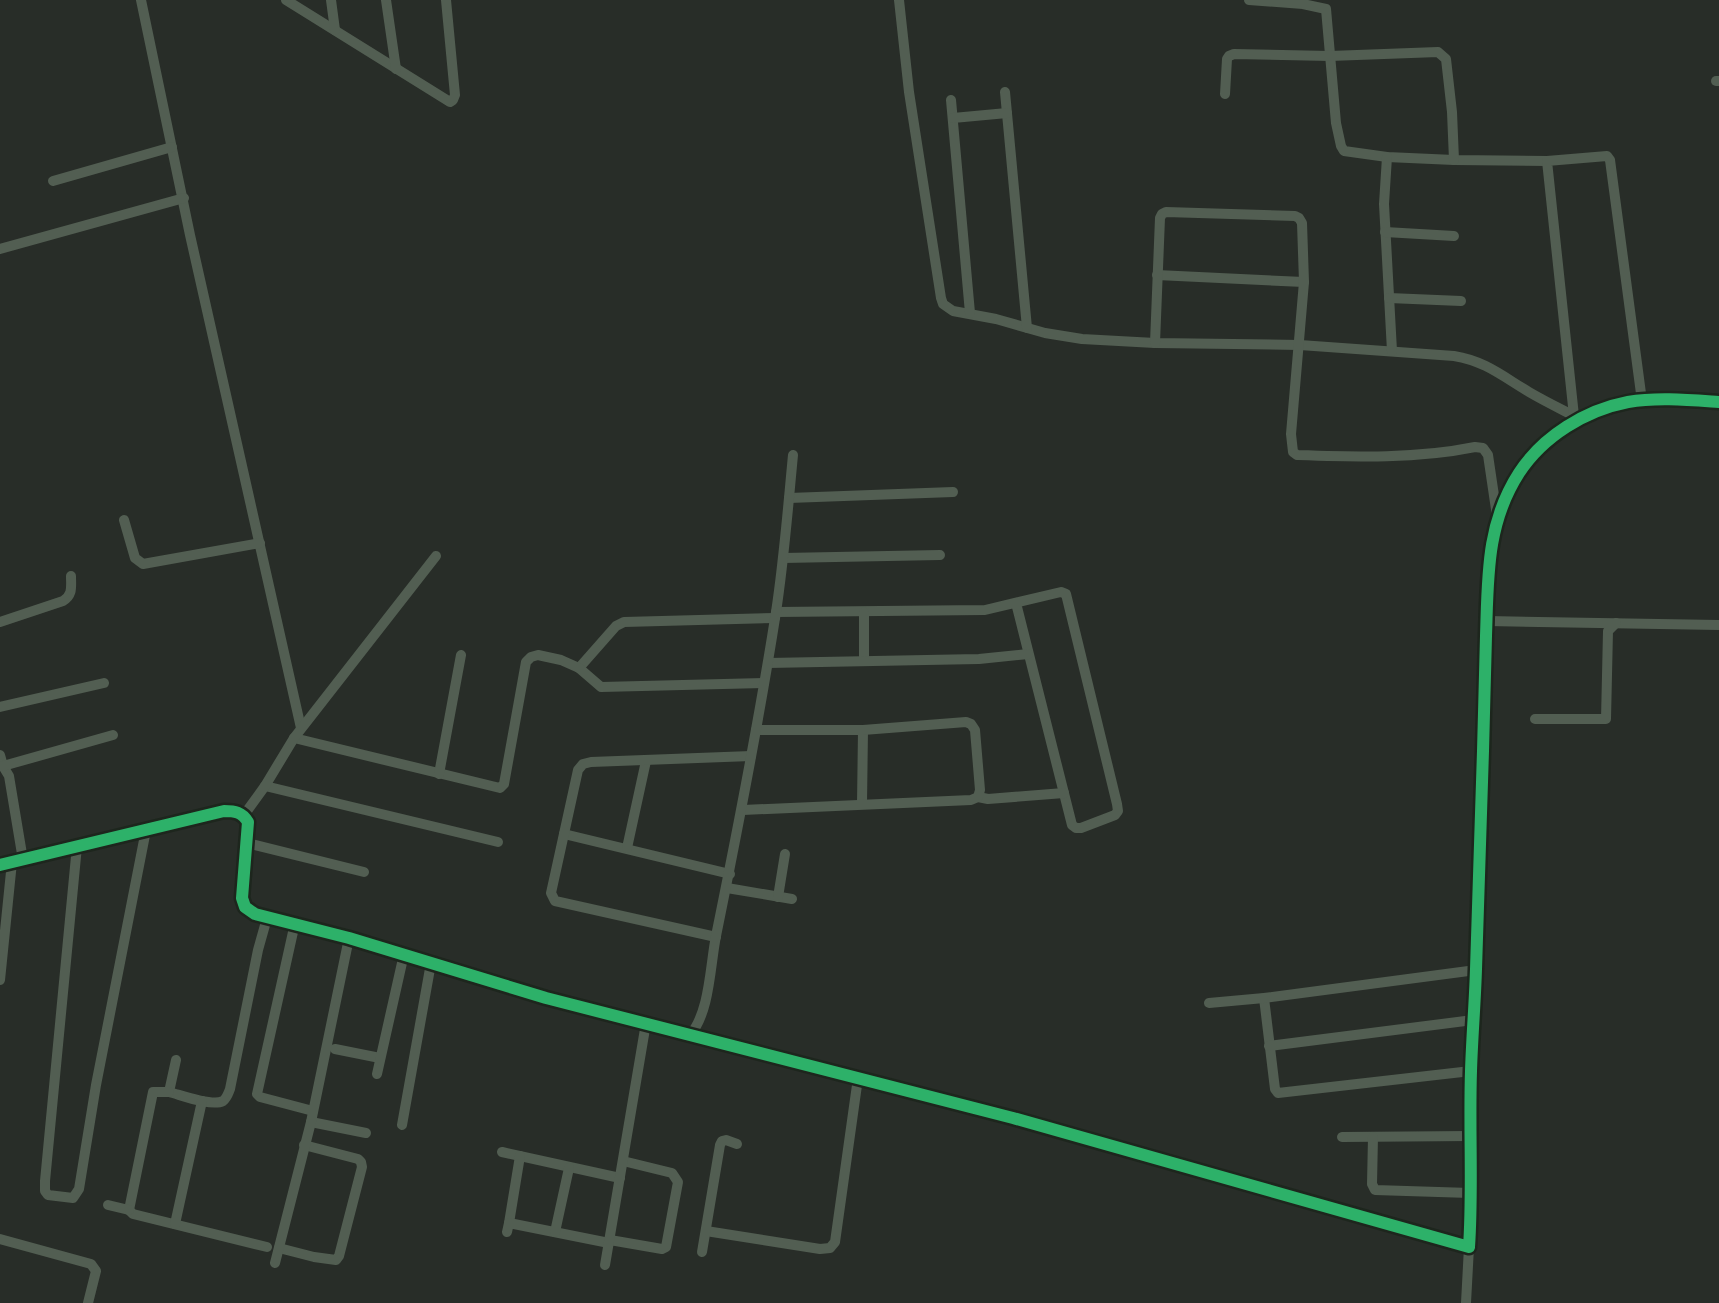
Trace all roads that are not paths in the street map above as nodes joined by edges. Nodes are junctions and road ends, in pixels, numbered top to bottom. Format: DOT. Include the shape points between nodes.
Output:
graph roads {
  1 [pos="141,0"];
  2 [pos="286,0"];
  3 [pos="331,0"];
  4 [pos="386,0"];
  5 [pos="446,0"];
  6 [pos="899,0"];
  7 [pos="1249,0"];
  8 [pos="335,30"];
  9 [pos="1330,56"];
  10 [pos="396,69"];
  11 [pos="1005,92"];
  12 [pos="1225,94"];
  13 [pos="951,100"];
  14 [pos="1007,113"];
  15 [pos="953,118"];
  16 [pos="172,147"];
  17 [pos="1387,157"];
  18 [pos="1454,160"];
  19 [pos="1547,161"];
  20 [pos="53,181"];
  21 [pos="184,198"];
  22 [pos="1385,232"];
  23 [pos="1454,236"];
  24 [pos="0,249"];
  25 [pos="1157,275"];
  26 [pos="1304,282"];
  27 [pos="1389,298"];
  28 [pos="1461,301"];
  29 [pos="970,313"];
  30 [pos="1027,328"];
  31 [pos="1155,343"];
  32 [pos="1300,345"];
  33 [pos="1392,351"];
  34 [pos="1642,401"];
  35 [pos="1719,402"];
  36 [pos="1577,418"];
  37 [pos="793,455"];
  38 [pos="953,492"];
  39 [pos="789,498"];
  40 [pos="1497,517"];
  41 [pos="124,520"];
  42 [pos="260,543"];
  43 [pos="940,555"];
  44 [pos="436,556"];
  45 [pos="783,558"];
  46 [pos="71,576"];
  47 [pos="1016,603"];
  48 [pos="864,612"];
  49 [pos="776,615"];
  50 [pos="1487,621"];
  51 [pos="0,622"];
  52 [pos="1616,623"];
  53 [pos="1719,625"];
  54 [pos="1028,654"];
  55 [pos="461,655"];
  56 [pos="864,661"];
  57 [pos="768,663"];
  58 [pos="579,668"];
  59 [pos="104,683"];
  60 [pos="764,683"];
  61 [pos="0,707"];
  62 [pos="1535,719"];
  63 [pos="301,728"];
  64 [pos="756,730"];
  65 [pos="863,730"];
  66 [pos="113,735"];
  67 [pos="294,738"];
  68 [pos="751,756"];
  69 [pos="1,761"];
  70 [pos="646,761"];
  71 [pos="439,774"];
  72 [pos="4,777"];
  73 [pos="265,786"];
  74 [pos="1064,793"];
  75 [pos="978,797"];
  76 [pos="862,804"];
  77 [pos="743,810"];
  78 [pos="244,815"];
  79 [pos="146,830"];
  80 [pos="564,834"];
  81 [pos="498,842"];
  82 [pos="247,843"];
  83 [pos="77,846"];
  84 [pos="627,848"];
  85 [pos="785,854"];
  86 [pos="17,861"];
  87 [pos="0,865"];
  88 [pos="364,872"];
  89 [pos="730,874"];
  90 [pos="727,888"];
  91 [pos="778,897"];
  92 [pos="792,899"];
  93 [pos="267,918"];
  94 [pos="295,923"];
  95 [pos="716,937"];
  96 [pos="349,938"];
  97 [pos="404,954"];
  98 [pos="431,963"];
  99 [pos="1476,970"];
  100 [pos="0,980"];
  101 [pos="1264,998"];
  102 [pos="1209,1003"];
  103 [pos="1473,1020"];
  104 [pos="646,1023"];
  105 [pos="690,1035"];
  106 [pos="1269,1046"];
  107 [pos="335,1049"];
  108 [pos="380,1058"];
  109 [pos="176,1060"];
  110 [pos="1471,1071"];
  111 [pos="377,1074"];
  112 [pos="858,1078"];
  113 [pos="169,1092"];
  114 [pos="202,1101"];
  115 [pos="312,1117"];
  116 [pos="402,1125"];
  117 [pos="366,1133"];
  118 [pos="1470,1136"];
  119 [pos="1342,1137"];
  120 [pos="1373,1137"];
  121 [pos="737,1144"];
  122 [pos="304,1145"];
  123 [pos="502,1152"];
  124 [pos="520,1156"];
  125 [pos="623,1161"];
  126 [pos="569,1168"];
  127 [pos="620,1178"];
  128 [pos="1470,1193"];
  129 [pos="108,1205"];
  130 [pos="129,1210"];
  131 [pos="175,1224"];
  132 [pos="706,1231"];
  133 [pos="555,1232"];
  134 [pos="0,1239"];
  135 [pos="610,1241"];
  136 [pos="267,1247"];
  137 [pos="1469,1247"];
  138 [pos="279,1248"];
  139 [pos="702,1252"];
  140 [pos="275,1263"];
  141 [pos="605,1265"];
  142 [pos="88,1303"];
  143 [pos="1466,1303"];
  1 -- 16 [label="street"];
  2 -- 8 [label="street"];
  3 -- 8 [label="street"];
  4 -- 10 [label="street"];
  5 -- 10 [label="street" via="453,100"];
  6 -- 29 [label="street" via="941,298 953,311"];
  7 -- 9 [label="street" via="1324,8"];
  8 -- 10 [label="street"];
  9 -- 12 [label="street" via="1234,54 1227,59"];
  9 -- 17 [label="street" via="1341,146 1349,153"];
  9 -- 18 [label="street" via="1441,53 1451,98"];
  11 -- 14 [label="street"];
  13 -- 15 [label="street"];
  14 -- 15 [label="street"];
  14 -- 30 [label="street"];
  15 -- 29 [label="street"];
  16 -- 20 [label="street"];
  16 -- 21 [label="street"];
  17 -- 18 [label="street"];
  17 -- 22 [label="street"];
  18 -- 19 [label="street"];
  19 -- 34 [label="street" via="1607,156 1610,160"];
  19 -- 36 [label="street"];
  21 -- 24 [label="street"];
  21 -- 42 [label="street"];
  22 -- 23 [label="street"];
  22 -- 27 [label="street"];
  25 -- 26 [label="street"];
  25 -- 26 [label="street" via="1160,218 1166,212 1295,216 1302,223"];
  25 -- 31 [label="street"];
  26 -- 32 [label="street"];
  27 -- 28 [label="street"];
  27 -- 33 [label="street"];
  29 -- 30 [label="street"];
  30 -- 31 [label="street" via="1062,337"];
  31 -- 32 [label="street"];
  32 -- 33 [label="street"];
  32 -- 40 [label="street" via="1291,434 1294,454 1372,458 1483,448"];
  33 -- 36 [label="street" via="1471,358"];
  34 -- 35 [label="street"];
  34 -- 36 [label="street"];
  36 -- 40 [label="street" via="1520,471"];
  37 -- 39 [label="street"];
  38 -- 39 [label="street"];
  39 -- 45 [label="street"];
  40 -- 50 [label="street"];
  41 -- 42 [label="street" via="135,558 143,564"];
  42 -- 63 [label="street"];
  43 -- 45 [label="street"];
  44 -- 63 [label="street"];
  45 -- 49 [label="street"];
  46 -- 51 [label="street" via="71,592 63,601"];
  47 -- 48 [label="street" via="985,610"];
  47 -- 54 [label="street"];
  47 -- 74 [label="street" via="1066,594 1117,812 1076,828"];
  48 -- 49 [label="street"];
  48 -- 56 [label="street"];
  49 -- 57 [label="street"];
  49 -- 58 [label="street" via="624,622"];
  50 -- 52 [label="street"];
  50 -- 99 [label="street"];
  52 -- 53 [label="street"];
  52 -- 62 [label="street" via="1608,631 1606,719"];
  54 -- 56 [label="street"];
  54 -- 74 [label="street"];
  55 -- 71 [label="street"];
  56 -- 57 [label="street"];
  57 -- 60 [label="street"];
  58 -- 60 [label="street" via="601,687"];
  58 -- 71 [label="street" via="538,655 526,662 500,788"];
  59 -- 61 [label="street"];
  60 -- 64 [label="street"];
  63 -- 67 [label="street"];
  64 -- 65 [label="street"];
  64 -- 68 [label="street"];
  65 -- 75 [label="street" via="971,724"];
  65 -- 76 [label="street"];
  66 -- 69 [label="street"];
  67 -- 71 [label="street"];
  67 -- 73 [label="street"];
  68 -- 70 [label="street"];
  68 -- 77 [label="street"];
  69 -- 72 [label="street"];
  70 -- 80 [label="street" via="583,764"];
  70 -- 84 [label="street"];
  72 -- 86 [label="street"];
  73 -- 78 [label="street"];
  73 -- 81 [label="street"];
  74 -- 75 [label="street"];
  75 -- 76 [label="street"];
  76 -- 77 [label="street"];
  77 -- 89 [label="street"];
  78 -- 79 [label="street" via="224,811"];
  78 -- 82 [label="street"];
  79 -- 83 [label="street"];
  79 -- 83 [label="street" via="79,1189 73,1198 48,1195 45,1181"];
  80 -- 84 [label="street"];
  80 -- 95 [label="street" via="551,893 555,901"];
  82 -- 88 [label="street"];
  82 -- 93 [label="street" via="242,898 245,907"];
  83 -- 86 [label="street"];
  84 -- 89 [label="street"];
  85 -- 91 [label="street"];
  86 -- 87 [label="street"];
  86 -- 100 [label="street"];
  89 -- 90 [label="street"];
  90 -- 91 [label="street"];
  90 -- 95 [label="street"];
  91 -- 92 [label="street"];
  93 -- 94 [label="street"];
  93 -- 114 [label="street" via="227,1098"];
  94 -- 96 [label="street"];
  94 -- 115 [label="street" via="257,1094"];
  95 -- 105 [label="street" via="704,1008"];
  96 -- 97 [label="street"];
  96 -- 115 [label="street"];
  97 -- 98 [label="street"];
  97 -- 108 [label="street"];
  98 -- 104 [label="street"];
  98 -- 116 [label="street"];
  99 -- 101 [label="street"];
  99 -- 103 [label="street"];
  101 -- 102 [label="street"];
  101 -- 106 [label="street"];
  103 -- 106 [label="street"];
  103 -- 110 [label="street"];
  104 -- 105 [label="street"];
  104 -- 125 [label="street"];
  105 -- 112 [label="street"];
  106 -- 110 [label="street" via="1279,1094"];
  107 -- 108 [label="street"];
  108 -- 111 [label="street"];
  109 -- 113 [label="street"];
  110 -- 118 [label="street"];
  112 -- 132 [label="street" via="830,1248"];
  112 -- 137 [label="street"];
  113 -- 114 [label="street"];
  113 -- 130 [label="street" via="153,1092"];
  114 -- 131 [label="street"];
  115 -- 117 [label="street"];
  115 -- 122 [label="street"];
  118 -- 120 [label="street"];
  118 -- 128 [label="street"];
  119 -- 120 [label="street"];
  120 -- 128 [label="street" via="1375,1190"];
  121 -- 132 [label="street" via="726,1140 720,1145"];
  122 -- 138 [label="street"];
  122 -- 138 [label="street" via="358,1159 362,1167 336,1260"];
  123 -- 124 [label="street"];
  124 -- 126 [label="street"];
  124 -- 133 [label="street" via="508,1227"];
  125 -- 127 [label="street"];
  125 -- 135 [label="street" via="672,1173 678,1182 666,1247"];
  126 -- 127 [label="street"];
  126 -- 133 [label="street"];
  127 -- 135 [label="street"];
  128 -- 137 [label="street"];
  129 -- 130 [label="street"];
  130 -- 131 [label="street"];
  131 -- 136 [label="street"];
  132 -- 139 [label="street"];
  133 -- 135 [label="street"];
  134 -- 142 [label="street" via="91,1264 96,1271"];
  135 -- 141 [label="street"];
  137 -- 143 [label="street"];
  138 -- 140 [label="street"];
}
